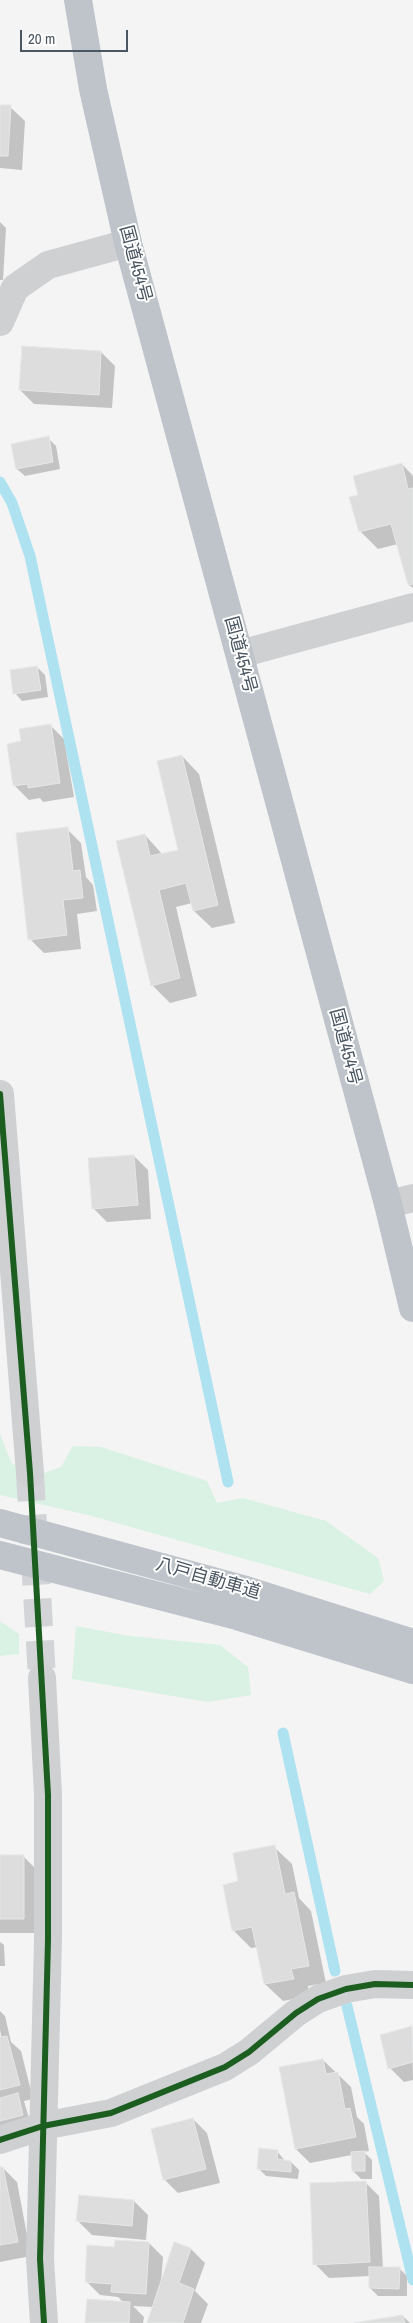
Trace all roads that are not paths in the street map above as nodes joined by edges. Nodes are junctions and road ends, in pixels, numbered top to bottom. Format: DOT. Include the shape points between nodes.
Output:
graph roads {
  1 [pos="78,0"];
  2 [pos="128,243"];
  3 [pos="0,322"];
  4 [pos="413,607"];
  5 [pos="240,654"];
  6 [pos="0,1094"];
  7 [pos="400,1201"];
  8 [pos="413,1308"];
  9 [pos="30,1473"];
  10 [pos="0,1523"];
  11 [pos="0,1555"];
  12 [pos="413,1643"];
  13 [pos="413,1670"];
  14 [pos="42,1678"];
  15 [pos="413,1985"];
  16 [pos="42,2126"];
  17 [pos="0,2140"];
  18 [pos="44,2323"];
  1 -- 2 [label="highway, 国道454号" via="93,89"];
  2 -- 3 [label="street" via="48,265 15,288"];
  2 -- 5 [label="highway, 国道454号"];
  4 -- 5 [label="street"];
  5 -- 7 [label="highway, 国道454号"];
  6 -- 9 [label="street"];
  7 -- 8 [label="highway, 国道454号"];
  10 -- 12 [label="highway, 八戸自動車道" via="246,1590"];
  11 -- 13 [label="highway, 八戸自動車道" via="237,1616"];
  14 -- 16 [label="street" via="48,1795 48,1940"];
  15 -- 16 [label="street" via="375,1984 346,1989 318,1999 249,2052 225,2066 111,2113"];
  16 -- 17 [label="street"];
  16 -- 18 [label="street" via="40,2259"];
}
